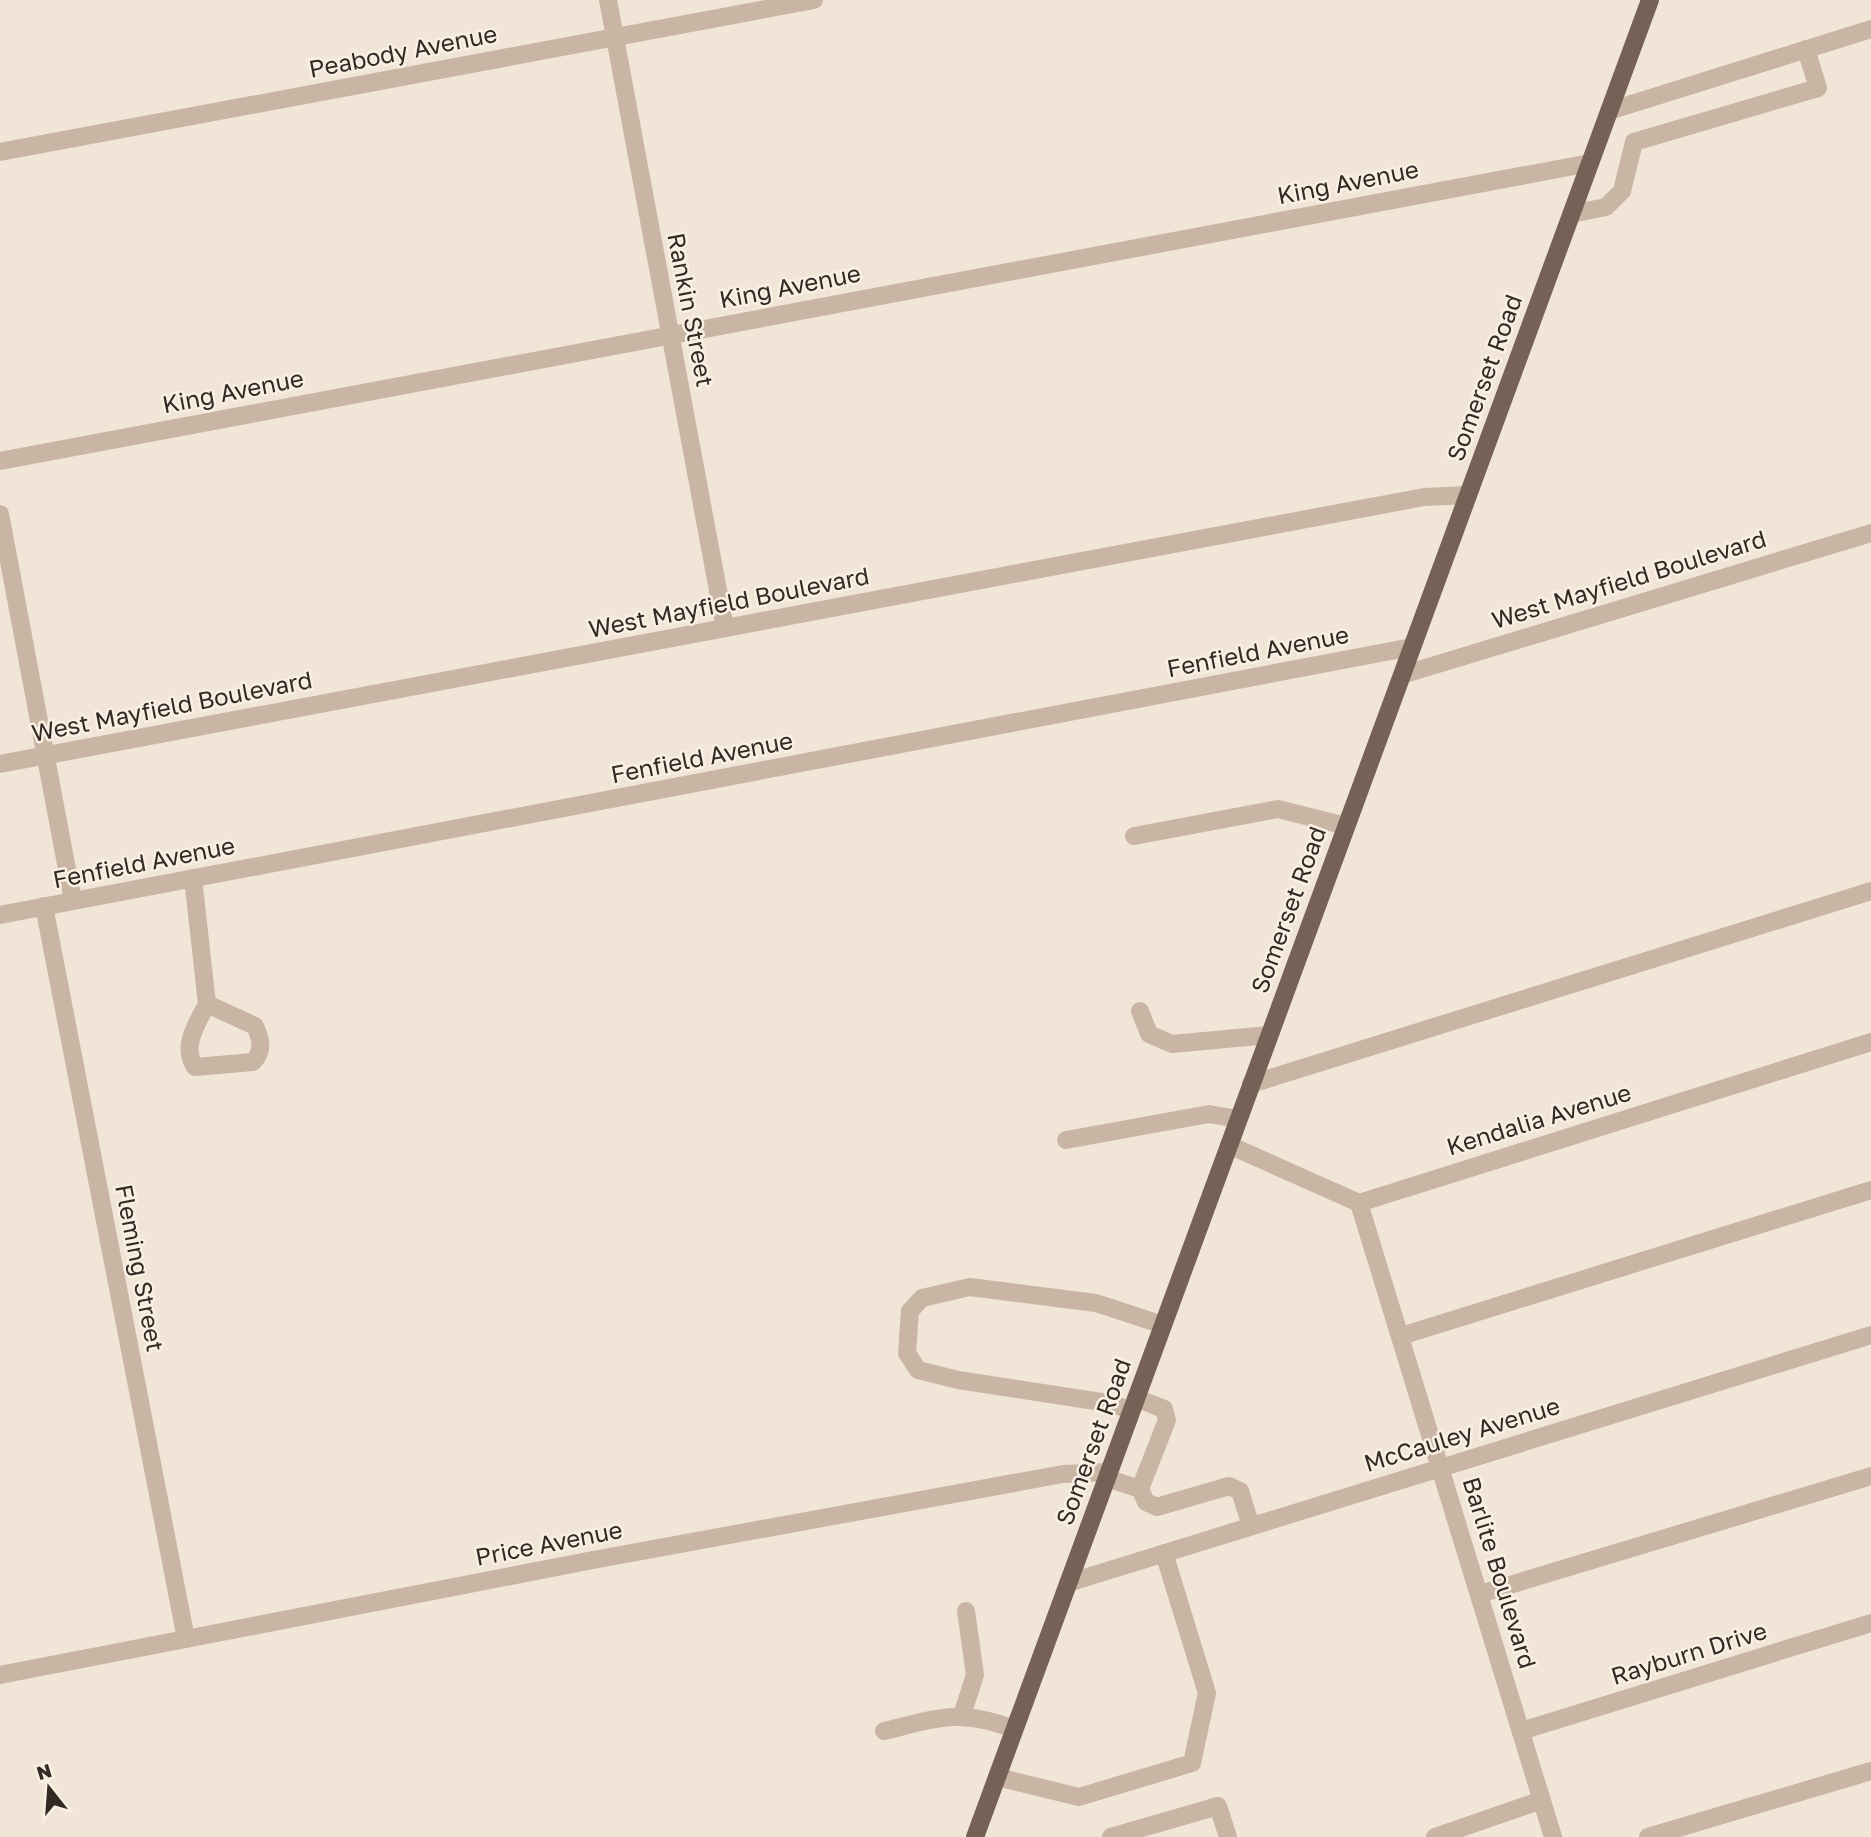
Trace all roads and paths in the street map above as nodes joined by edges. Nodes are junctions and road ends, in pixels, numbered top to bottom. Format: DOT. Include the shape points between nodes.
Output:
graph roads {
  1 [pos="608,0"];
  2 [pos="814,0"];
  3 [pos="1650,0"];
  4 [pos="1871,29"];
  5 [pos="615,38"];
  6 [pos="1806,49"];
  7 [pos="1609,111"];
  8 [pos="0,152"];
  9 [pos="1590,163"];
  10 [pos="1571,214"];
  11 [pos="669,335"];
  12 [pos="0,461"];
  13 [pos="1468,495"];
  14 [pos="0,514"];
  15 [pos="1871,533"];
  16 [pos="725,628"];
  17 [pos="1412,647"];
  18 [pos="1402,675"];
  19 [pos="46,755"];
  20 [pos="0,764"];
  21 [pos="1346,826"];
  22 [pos="1134,836"];
  23 [pos="193,878"];
  24 [pos="1871,891"];
  25 [pos="73,901"];
  26 [pos="44,906"];
  27 [pos="0,915"];
  28 [pos="207,1004"];
  29 [pos="1140,1011"];
  30 [pos="1269,1035"];
  31 [pos="1871,1042"];
  32 [pos="1251,1084"];
  33 [pos="1238,1119"];
  34 [pos="1066,1140"];
  35 [pos="1229,1145"];
  36 [pos="1871,1190"];
  37 [pos="1359,1203"];
  38 [pos="1163,1325"];
  39 [pos="1871,1335"];
  40 [pos="1401,1336"];
  41 [pos="1134,1404"];
  42 [pos="1441,1467"];
  43 [pos="1108,1475"];
  44 [pos="1871,1476"];
  45 [pos="1140,1489"];
  46 [pos="1251,1526"];
  47 [pos="1164,1553"];
  48 [pos="1068,1583"];
  49 [pos="1479,1594"];
  50 [pos="966,1611"];
  51 [pos="1871,1623"];
  52 [pos="186,1639"];
  53 [pos="0,1675"];
  54 [pos="962,1715"];
  55 [pos="1014,1729"];
  56 [pos="884,1731"];
  57 [pos="1521,1731"];
  58 [pos="1871,1771"];
  59 [pos="997,1776"];
  60 [pos="1542,1800"];
  61 [pos="975,1837"];
  62 [pos="1111,1837"];
  63 [pos="1228,1837"];
  64 [pos="1436,1837"];
  65 [pos="1553,1837"];
  66 [pos="1648,1837"];
  1 -- 5 [label="street, Rankin Street"];
  2 -- 5 [label="street, Peabody Avenue"];
  3 -- 7 [label="main road, Somerset Road"];
  4 -- 6 [label="street"];
  5 -- 8 [label="street, Peabody Avenue"];
  5 -- 11 [label="street, Rankin Street"];
  6 -- 7 [label="street"];
  6 -- 10 [label="street" via="1818,88 1634,142 1622,191 1606,207"];
  7 -- 9 [label="main road, Somerset Road"];
  9 -- 10 [label="main road, Somerset Road"];
  9 -- 11 [label="street, King Avenue"];
  10 -- 13 [label="main road, Somerset Road"];
  11 -- 12 [label="street, King Avenue"];
  11 -- 16 [label="street, Rankin Street"];
  13 -- 16 [label="street, West Mayfield Boulevard" via="1410,500"];
  13 -- 17 [label="main road, Somerset Road"];
  14 -- 19 [label="street"];
  15 -- 18 [label="street, West Mayfield Boulevard"];
  16 -- 19 [label="street, West Mayfield Boulevard"];
  17 -- 18 [label="main road, Somerset Road"];
  17 -- 23 [label="street, Fenfield Avenue"];
  18 -- 21 [label="main road, Somerset Road"];
  19 -- 20 [label="street, West Mayfield Boulevard"];
  19 -- 25 [label="street"];
  21 -- 22 [label="street" via="1278,809"];
  21 -- 30 [label="main road, Somerset Road"];
  23 -- 25 [label="street, Fenfield Avenue"];
  23 -- 28 [label="street"];
  24 -- 32 [label="street"];
  25 -- 26 [label="street, Fenfield Avenue"];
  26 -- 27 [label="street, Fenfield Avenue"];
  26 -- 52 [label="street, Fleming Street"];
  29 -- 30 [label="street" via="1149,1034 1172,1044"];
  30 -- 32 [label="main road, Somerset Road"];
  31 -- 37 [label="street, Kendalia Avenue"];
  32 -- 33 [label="main road, Somerset Road"];
  33 -- 34 [label="street" via="1209,1114"];
  33 -- 35 [label="main road, Somerset Road"];
  35 -- 37 [label="street"];
  35 -- 38 [label="main road, Somerset Road"];
  36 -- 40 [label="street"];
  37 -- 40 [label="street, Barlite Boulevard"];
  38 -- 41 [label="main road, Somerset Road"];
  38 -- 41 [label="street" via="1096,1303 970,1287 922,1298 910,1311 907,1353 918,1370 958,1380"];
  39 -- 42 [label="street, McCauley Avenue"];
  40 -- 42 [label="street, Barlite Boulevard"];
  41 -- 43 [label="main road, Somerset Road"];
  41 -- 45 [label="street" via="1164,1409 1167,1420"];
  42 -- 46 [label="street, McCauley Avenue"];
  42 -- 49 [label="street, Barlite Boulevard"];
  43 -- 45 [label="street"];
  43 -- 48 [label="main road, Somerset Road"];
  43 -- 52 [label="street, Price Avenue" via="1063,1474"];
  44 -- 49 [label="street"];
  45 -- 46 [label="street" via="1146,1502 1157,1507 1228,1486 1240,1491"];
  46 -- 47 [label="street, McCauley Avenue"];
  47 -- 48 [label="street, McCauley Avenue"];
  47 -- 59 [label="street" via="1207,1693 1192,1763 1079,1797"];
  48 -- 55 [label="main road, Somerset Road"];
  49 -- 57 [label="street, Barlite Boulevard"];
  50 -- 54 [label="street" via="975,1675"];
  51 -- 57 [label="street, Rayburn Drive"];
  52 -- 53 [label="street, Price Avenue"];
  54 -- 55 [label="street"];
  54 -- 56 [label="street"];
  55 -- 59 [label="main road, Somerset Road"];
  57 -- 60 [label="street, Barlite Boulevard"];
  58 -- 66 [label="street"];
  59 -- 61 [label="main road, Somerset Road"];
  60 -- 64 [label="street"];
  60 -- 65 [label="street, Barlite Boulevard"];
  62 -- 63 [label="street" via="1218,1806"];
}
